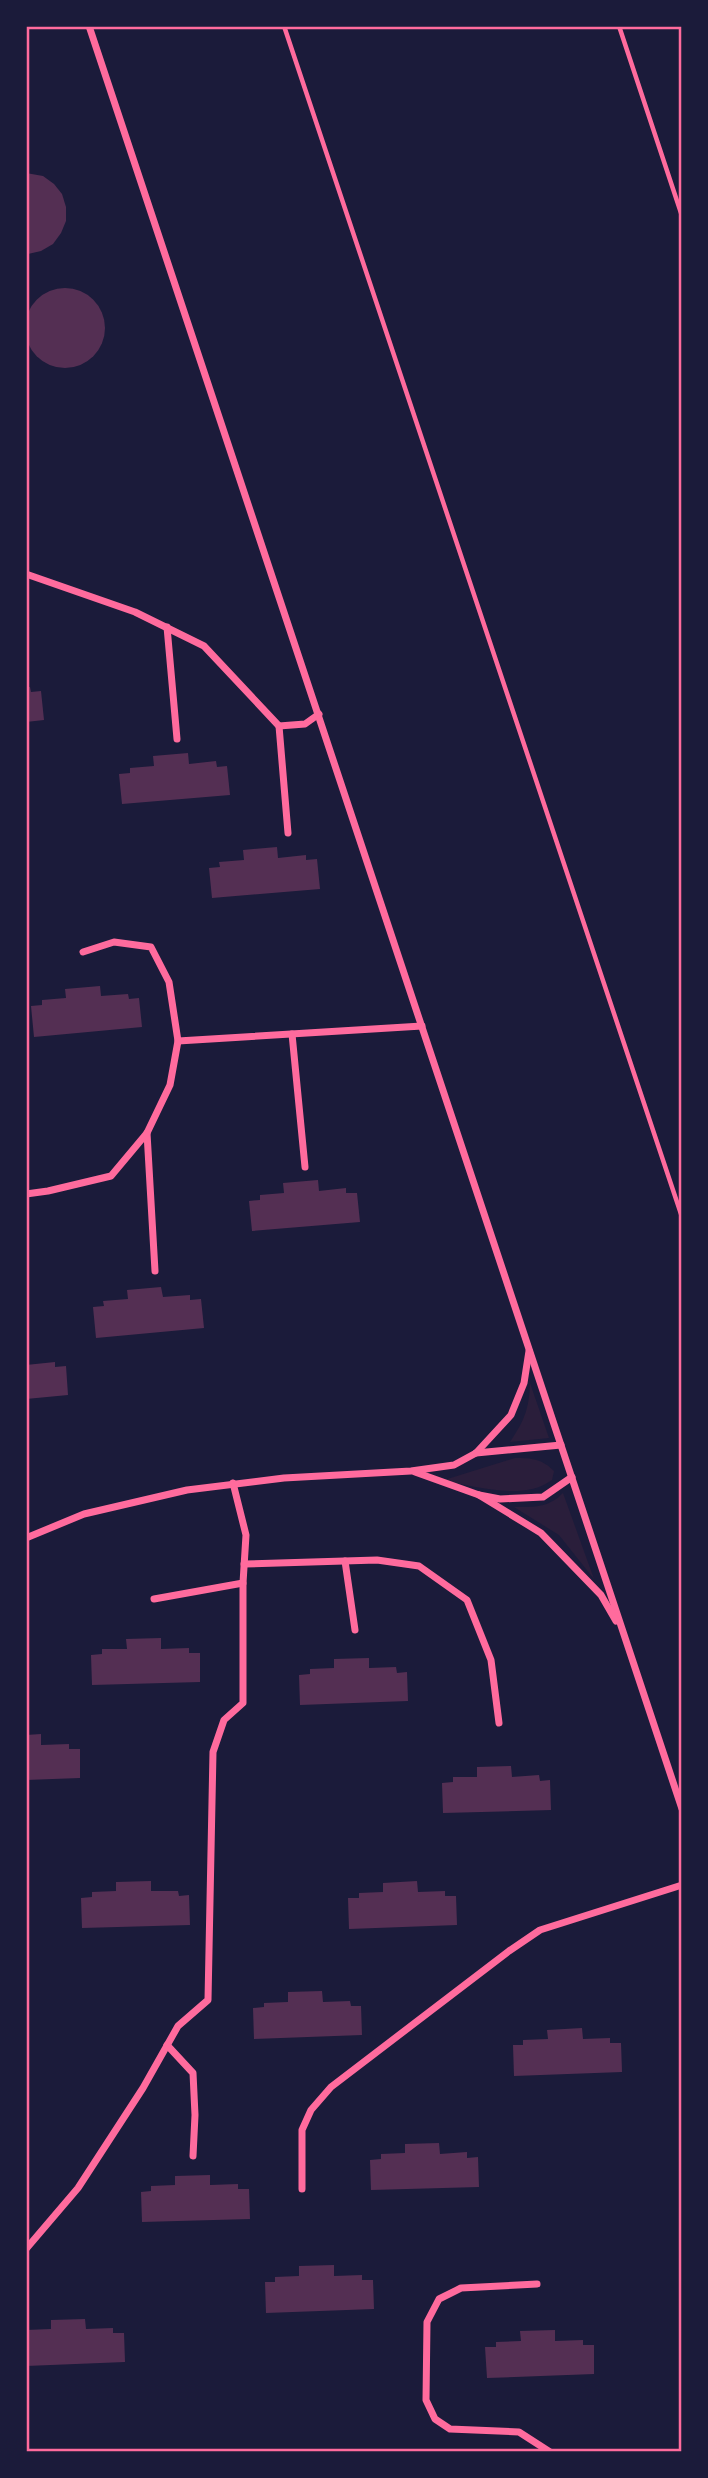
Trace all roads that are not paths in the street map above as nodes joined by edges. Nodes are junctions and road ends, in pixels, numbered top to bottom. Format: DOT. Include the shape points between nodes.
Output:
graph roads {
  1 [pos="89,26"];
  2 [pos="284,26"];
  3 [pos="619,26"];
  4 [pos="682,216"];
  5 [pos="26,574"];
  6 [pos="167,627"];
  7 [pos="318,714"];
  8 [pos="279,726"];
  9 [pos="177,739"];
  10 [pos="288,833"];
  11 [pos="83,952"];
  12 [pos="422,1026"];
  13 [pos="292,1034"];
  14 [pos="178,1041"];
  15 [pos="147,1133"];
  16 [pos="305,1167"];
  17 [pos="26,1194"];
  18 [pos="682,1217"];
  19 [pos="155,1271"];
  20 [pos="529,1349"];
  21 [pos="561,1445"];
  22 [pos="476,1453"];
  23 [pos="411,1471"];
  24 [pos="572,1477"];
  25 [pos="233,1483"];
  26 [pos="479,1495"];
  27 [pos="26,1538"];
  28 [pos="345,1562"];
  29 [pos="244,1564"];
  30 [pos="243,1583"];
  31 [pos="154,1599"];
  32 [pos="355,1630"];
  33 [pos="623,1631"];
  34 [pos="499,1723"];
  35 [pos="682,1810"];
  36 [pos="682,1885"];
  37 [pos="167,2045"];
  38 [pos="193,2156"];
  39 [pos="302,2189"];
  40 [pos="26,2249"];
  41 [pos="537,2284"];
  42 [pos="550,2452"];
  1 -- 7 [label="street"];
  2 -- 18 [label="lane"];
  3 -- 4 [label="lane"];
  5 -- 6 [label="street"];
  6 -- 8 [label="street" via="204,646"];
  6 -- 9 [label="street"];
  7 -- 8 [label="street" via="305,724"];
  7 -- 12 [label="street"];
  8 -- 10 [label="street"];
  11 -- 14 [label="street" via="114,942 151,947 169,982"];
  12 -- 13 [label="street"];
  12 -- 20 [label="street"];
  13 -- 14 [label="street"];
  13 -- 16 [label="street"];
  14 -- 15 [label="street" via="170,1085"];
  15 -- 17 [label="street" via="111,1176"];
  15 -- 19 [label="street"];
  20 -- 21 [label="street"];
  20 -- 22 [label="street" via="524,1383 511,1415"];
  21 -- 22 [label="street"];
  21 -- 24 [label="street"];
  22 -- 23 [label="street" via="454,1465"];
  23 -- 25 [label="street"];
  23 -- 26 [label="street"];
  24 -- 26 [label="street" via="543,1497"];
  24 -- 33 [label="street"];
  25 -- 27 [label="street" via="84,1514"];
  25 -- 29 [label="street" via="246,1535"];
  26 -- 33 [label="street" via="541,1533 601,1595"];
  28 -- 29 [label="street"];
  28 -- 32 [label="street"];
  28 -- 34 [label="street" via="377,1560 419,1566 467,1600 491,1660"];
  29 -- 30 [label="street"];
  30 -- 31 [label="street"];
  30 -- 37 [label="street" via="243,1703 225,1720 213,1752 208,2000 178,2025"];
  33 -- 35 [label="street"];
  36 -- 39 [label="street" via="540,1930 331,2087 310,2110 302,2130"];
  37 -- 38 [label="street" via="193,2073"];
  37 -- 40 [label="street" via="78,2188"];
  41 -- 42 [label="street" via="461,2288 439,2299 427,2322 426,2399 435,2420 450,2430 519,2432"];
}
